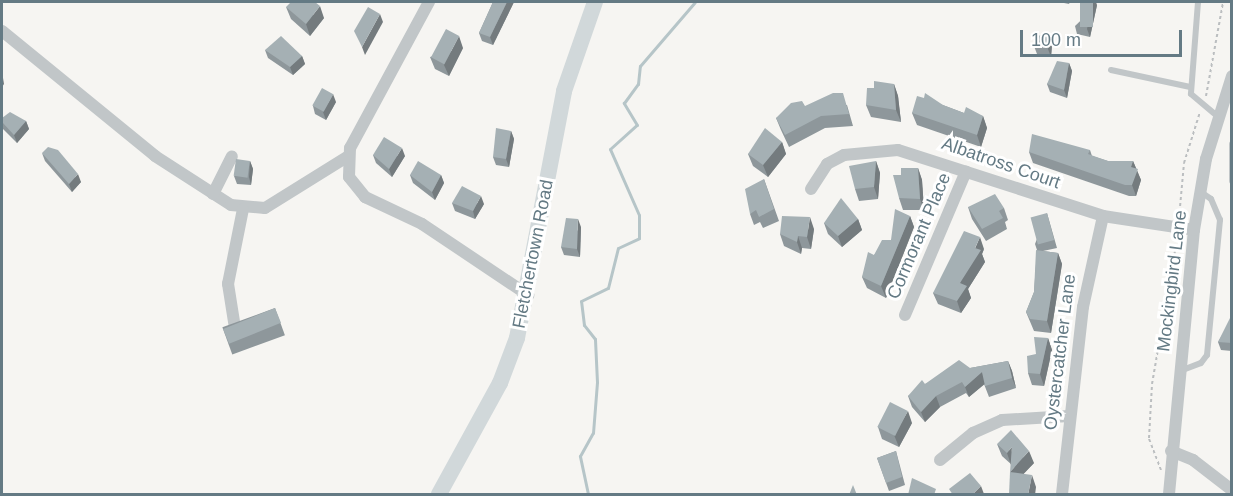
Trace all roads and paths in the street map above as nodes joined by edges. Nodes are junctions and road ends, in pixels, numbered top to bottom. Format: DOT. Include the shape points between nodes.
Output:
graph roads {
  1 [pos="429,2"];
  2 [pos="595,2"];
  3 [pos="1198,2"];
  4 [pos="1223,2"];
  5 [pos="2,31"];
  6 [pos="1111,70"];
  7 [pos="1232,76"];
  8 [pos="1190,87"];
  9 [pos="1227,100"];
  10 [pos="1202,108"];
  11 [pos="1217,116"];
  12 [pos="1232,144"];
  13 [pos="232,156"];
  14 [pos="347,157"];
  15 [pos="966,171"];
  16 [pos="1232,181"];
  17 [pos="811,189"];
  18 [pos="1201,192"];
  19 [pos="213,194"];
  20 [pos="243,209"];
  21 [pos="1103,216"];
  22 [pos="1178,227"];
  23 [pos="1194,230"];
  24 [pos="528,295"];
  25 [pos="905,315"];
  26 [pos="235,328"];
  27 [pos="1180,371"];
  28 [pos="1069,416"];
  29 [pos="1171,451"];
  30 [pos="940,460"];
  31 [pos="1170,488"];
  32 [pos="1232,490"];
  33 [pos="439,495"];
  34 [pos="1062,495"];
  1 -- 14 [label="street"];
  2 -- 24 [label="street, Fletchertown Road" via="564,91"];
  3 -- 8 [label="lane"];
  4 -- 10 [label="path" via="1213,74"];
  5 -- 19 [label="street" via="155,156"];
  6 -- 8 [label="lane"];
  7 -- 9 [label="street, Mockingbird Lane"];
  8 -- 10 [label="lane"];
  9 -- 11 [label="street, Mockingbird Lane"];
  10 -- 11 [label="lane"];
  10 -- 22 [label="path" via="1184,163"];
  11 -- 18 [label="street, Mockingbird Lane"];
  12 -- 16 [label="lane"];
  13 -- 19 [label="street"];
  14 -- 20 [label="street" via="265,208"];
  14 -- 24 [label="street" via="349,177 365,197 422,224"];
  15 -- 17 [label="street, Albatross Court" via="898,150 862,150 827,164"];
  15 -- 21 [label="street, Albatross Court"];
  15 -- 25 [label="street, Cormorant Place"];
  18 -- 23 [label="street, Mockingbird Lane"];
  18 -- 27 [label="lane" via="1211,199 1220,220 1207,355 1201,363"];
  19 -- 20 [label="street"];
  20 -- 26 [label="street" via="228,276"];
  21 -- 22 [label="street, Albatross Court"];
  21 -- 28 [label="street, Oystercatcher Lane" via="1089,264"];
  22 -- 23 [label="street, Albatross Court"];
  22 -- 31 [label="path" via="1149,427 1150,453"];
  23 -- 27 [label="street, Mockingbird Lane"];
  24 -- 33 [label="street, Fletchertown Road" via="500,383"];
  27 -- 29 [label="street, Mockingbird Lane"];
  28 -- 30 [label="street" via="1002,420 973,433"];
  28 -- 34 [label="street, Oystercatcher Lane"];
  29 -- 31 [label="street, Mockingbird Lane"];
  29 -- 32 [label="street" via="1197,463"];
}
